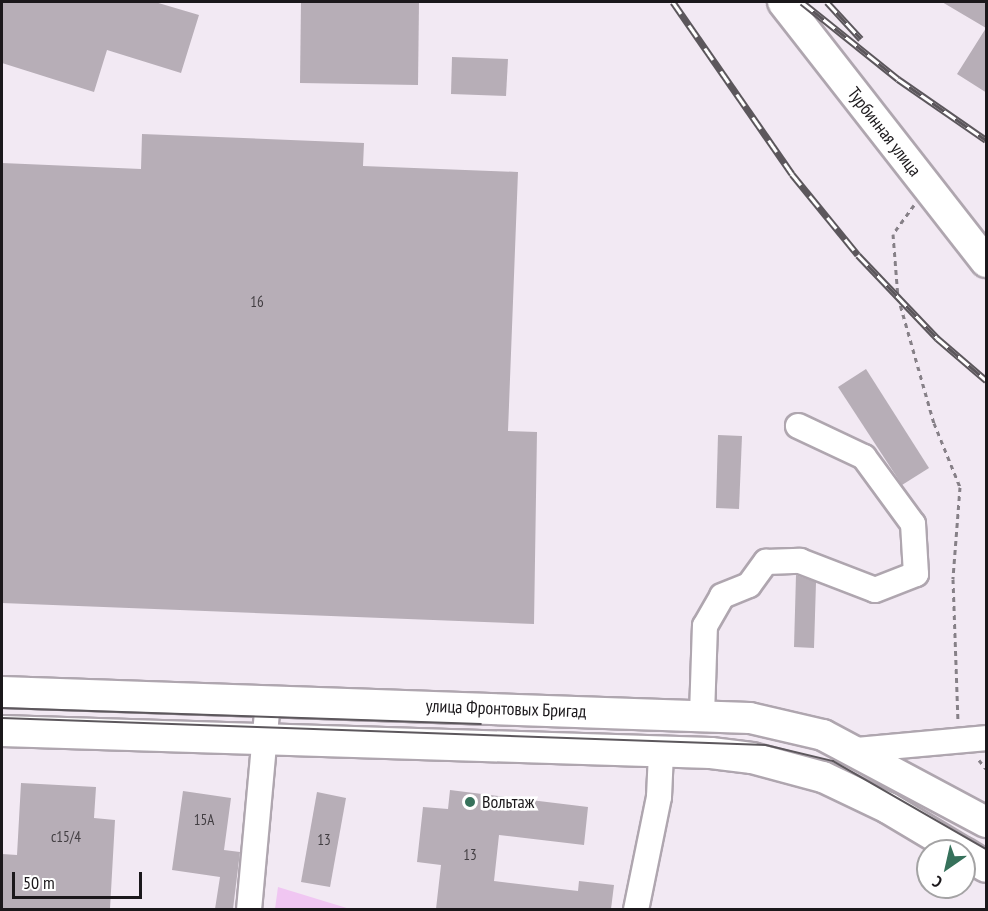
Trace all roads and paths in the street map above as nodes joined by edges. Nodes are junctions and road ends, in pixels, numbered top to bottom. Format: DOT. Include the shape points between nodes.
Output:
graph roads {
  1 [pos="783,2"];
  2 [pos="927,186"];
  3 [pos="987,262"];
  4 [pos="798,426"];
  5 [pos="2,692"];
  6 [pos="268,700"];
  7 [pos="702,715"];
  8 [pos="2,731"];
  9 [pos="987,738"];
  10 [pos="265,739"];
  11 [pos="961,740"];
  12 [pos="855,750"];
  13 [pos="661,753"];
  14 [pos="987,822"];
  15 [pos="940,839"];
  16 [pos="249,909"];
  17 [pos="636,909"];
  1 -- 2 [label="main road, Турбинная улица"];
  2 -- 3 [label="main road, Турбинная улица"];
  2 -- 11 [label="path" via="893,234 898,297 934,423 960,487 953,579 956,711"];
  4 -- 7 [label="lane" via="864,457 913,524 916,574 875,590 800,561 766,562 749,585 722,597 705,626"];
  5 -- 6 [label="main road, улица Фронтовых Бригад"];
  6 -- 7 [label="main road, улица Фронтовых Бригад"];
  6 -- 10 [label="lane"];
  7 -- 12 [label="main road, улица Фронтовых Бригад" via="791,725"];
  8 -- 10 [label="main road"];
  9 -- 11 [label="lane"];
  10 -- 13 [label="main road"];
  10 -- 16 [label="lane"];
  11 -- 12 [label="lane"];
  12 -- 14 [label="main road, улица Фронтовых Бригад"];
  13 -- 15 [label="main road" via="752,758 823,777 888,808"];
  13 -- 17 [label="lane" via="659,797"];
}
